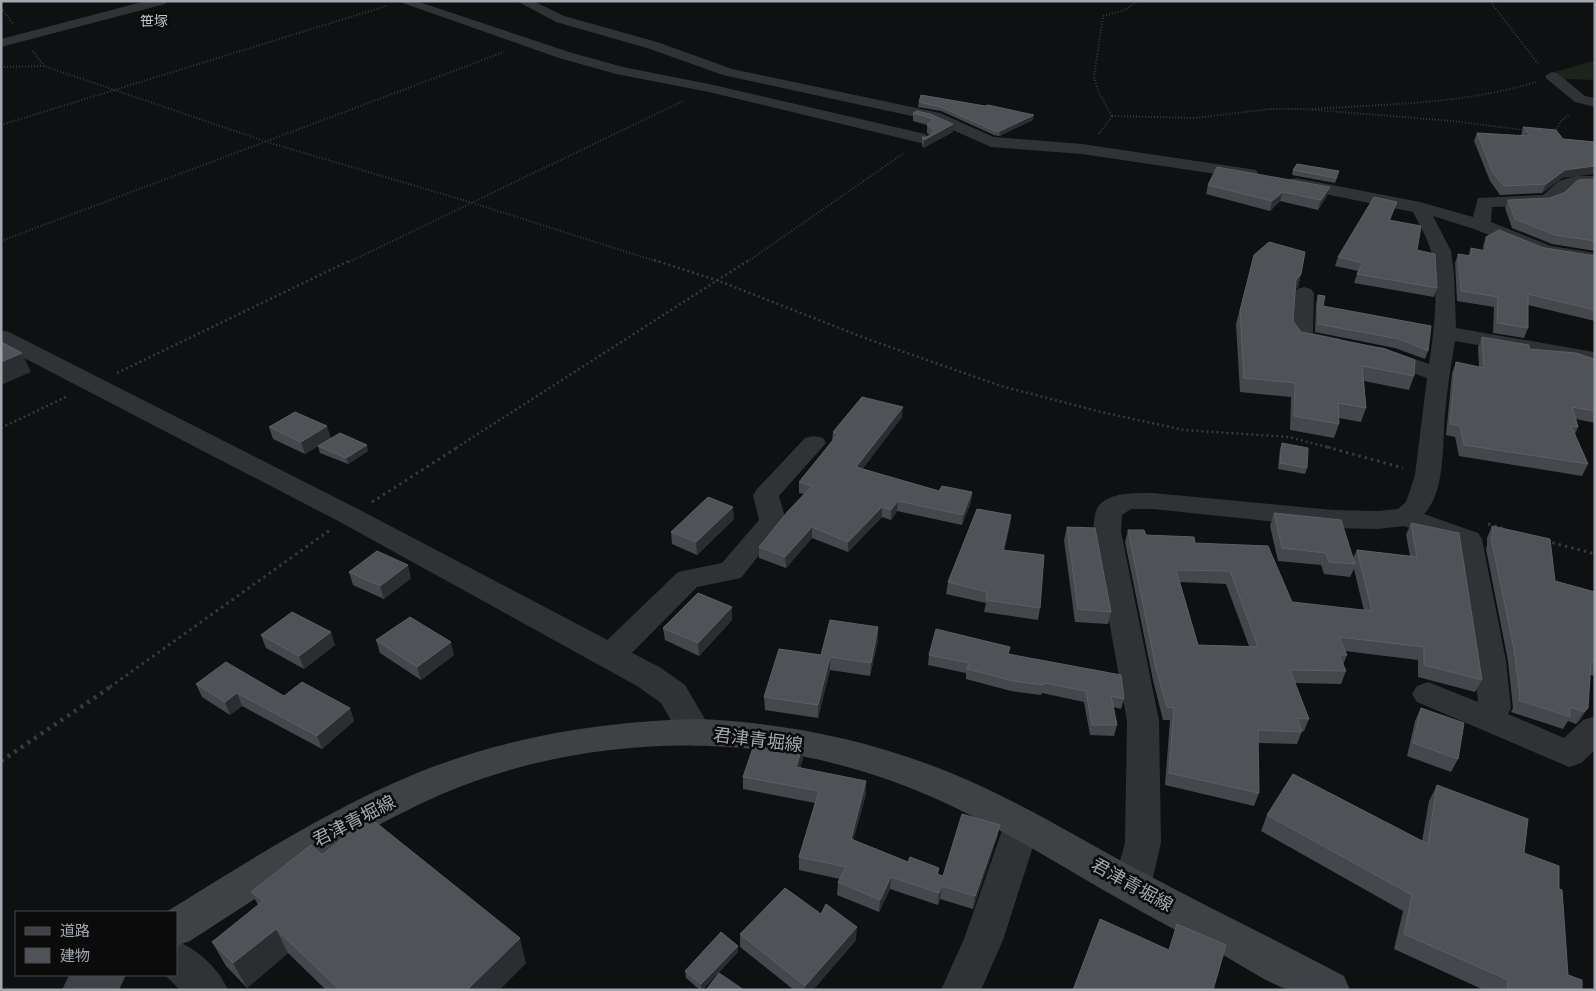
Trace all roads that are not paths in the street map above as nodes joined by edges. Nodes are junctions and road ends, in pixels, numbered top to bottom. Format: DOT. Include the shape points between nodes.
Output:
graph roads {
  1 [pos="161,1"];
  2 [pos="523,1"];
  3 [pos="397,3"];
  4 [pos="1,43"];
  5 [pos="1552,76"];
  6 [pos="1587,101"];
  7 [pos="925,139"];
  8 [pos="1263,176"];
  9 [pos="1281,180"];
  10 [pos="1595,181"];
  11 [pos="1420,207"];
  12 [pos="1482,225"];
  13 [pos="1595,260"];
  14 [pos="1304,293"];
  15 [pos="1445,334"];
  16 [pos="1,337"];
  17 [pos="1595,363"];
  18 [pos="1439,374"];
  19 [pos="814,443"];
  20 [pos="1406,517"];
  21 [pos="610,656"];
  22 [pos="1428,694"];
  23 [pos="1486,718"];
  24 [pos="1595,730"];
  25 [pos="696,733"];
  26 [pos="1022,824"];
  27 [pos="1132,886"];
  28 [pos="178,927"];
  29 [pos="178,961"];
  30 [pos="104,976"];
  31 [pos="83,990"];
  32 [pos="208,990"];
  33 [pos="961,990"];
  34 [pos="1329,990"];
  1 -- 4 [label="street"];
  2 -- 8 [label="street" via="560,19 652,45 728,72 935,116 991,142 1082,149"];
  3 -- 7 [label="street" via="621,72 709,88"];
  5 -- 6 [label="street"];
  9 -- 11 [label="street"];
  10 -- 12 [label="street" via="1565,185 1555,198 1546,200 1484,202"];
  11 -- 12 [label="street"];
  11 -- 15 [label="street" via="1441,251"];
  12 -- 13 [label="street" via="1547,251"];
  14 -- 18 [label="street" via="1302,334 1306,338 1387,355"];
  15 -- 17 [label="street" via="1586,357"];
  15 -- 18 [label="street"];
  16 -- 21 [label="street" via="101,380"];
  18 -- 20 [label="street" via="1428,475 1418,505"];
  19 -- 21 [label="street" via="766,495 773,522 732,571 688,579"];
  20 -- 23 [label="street" via="1468,539 1491,670 1494,708"];
  20 -- 27 [label="street" via="1333,519 1153,501 1125,501 1109,511 1107,531 1143,721 1143,843"];
  21 -- 25 [label="street" via="673,694"];
  22 -- 23 [label="street"];
  23 -- 24 [label="street" via="1569,754"];
  25 -- 26 [label="main road, 君津青堀線" via="774,738 858,756 944,787"];
  25 -- 28 [label="main road, 君津青堀線" via="619,736 555,747 469,769 399,798 308,844"];
  26 -- 27 [label="main road, 君津青堀線"];
  26 -- 33 [label="street" via="983,940"];
  27 -- 34 [label="main road, 君津青堀線"];
  29 -- 32 [label="street"];
  30 -- 31 [label="main road"];
}
